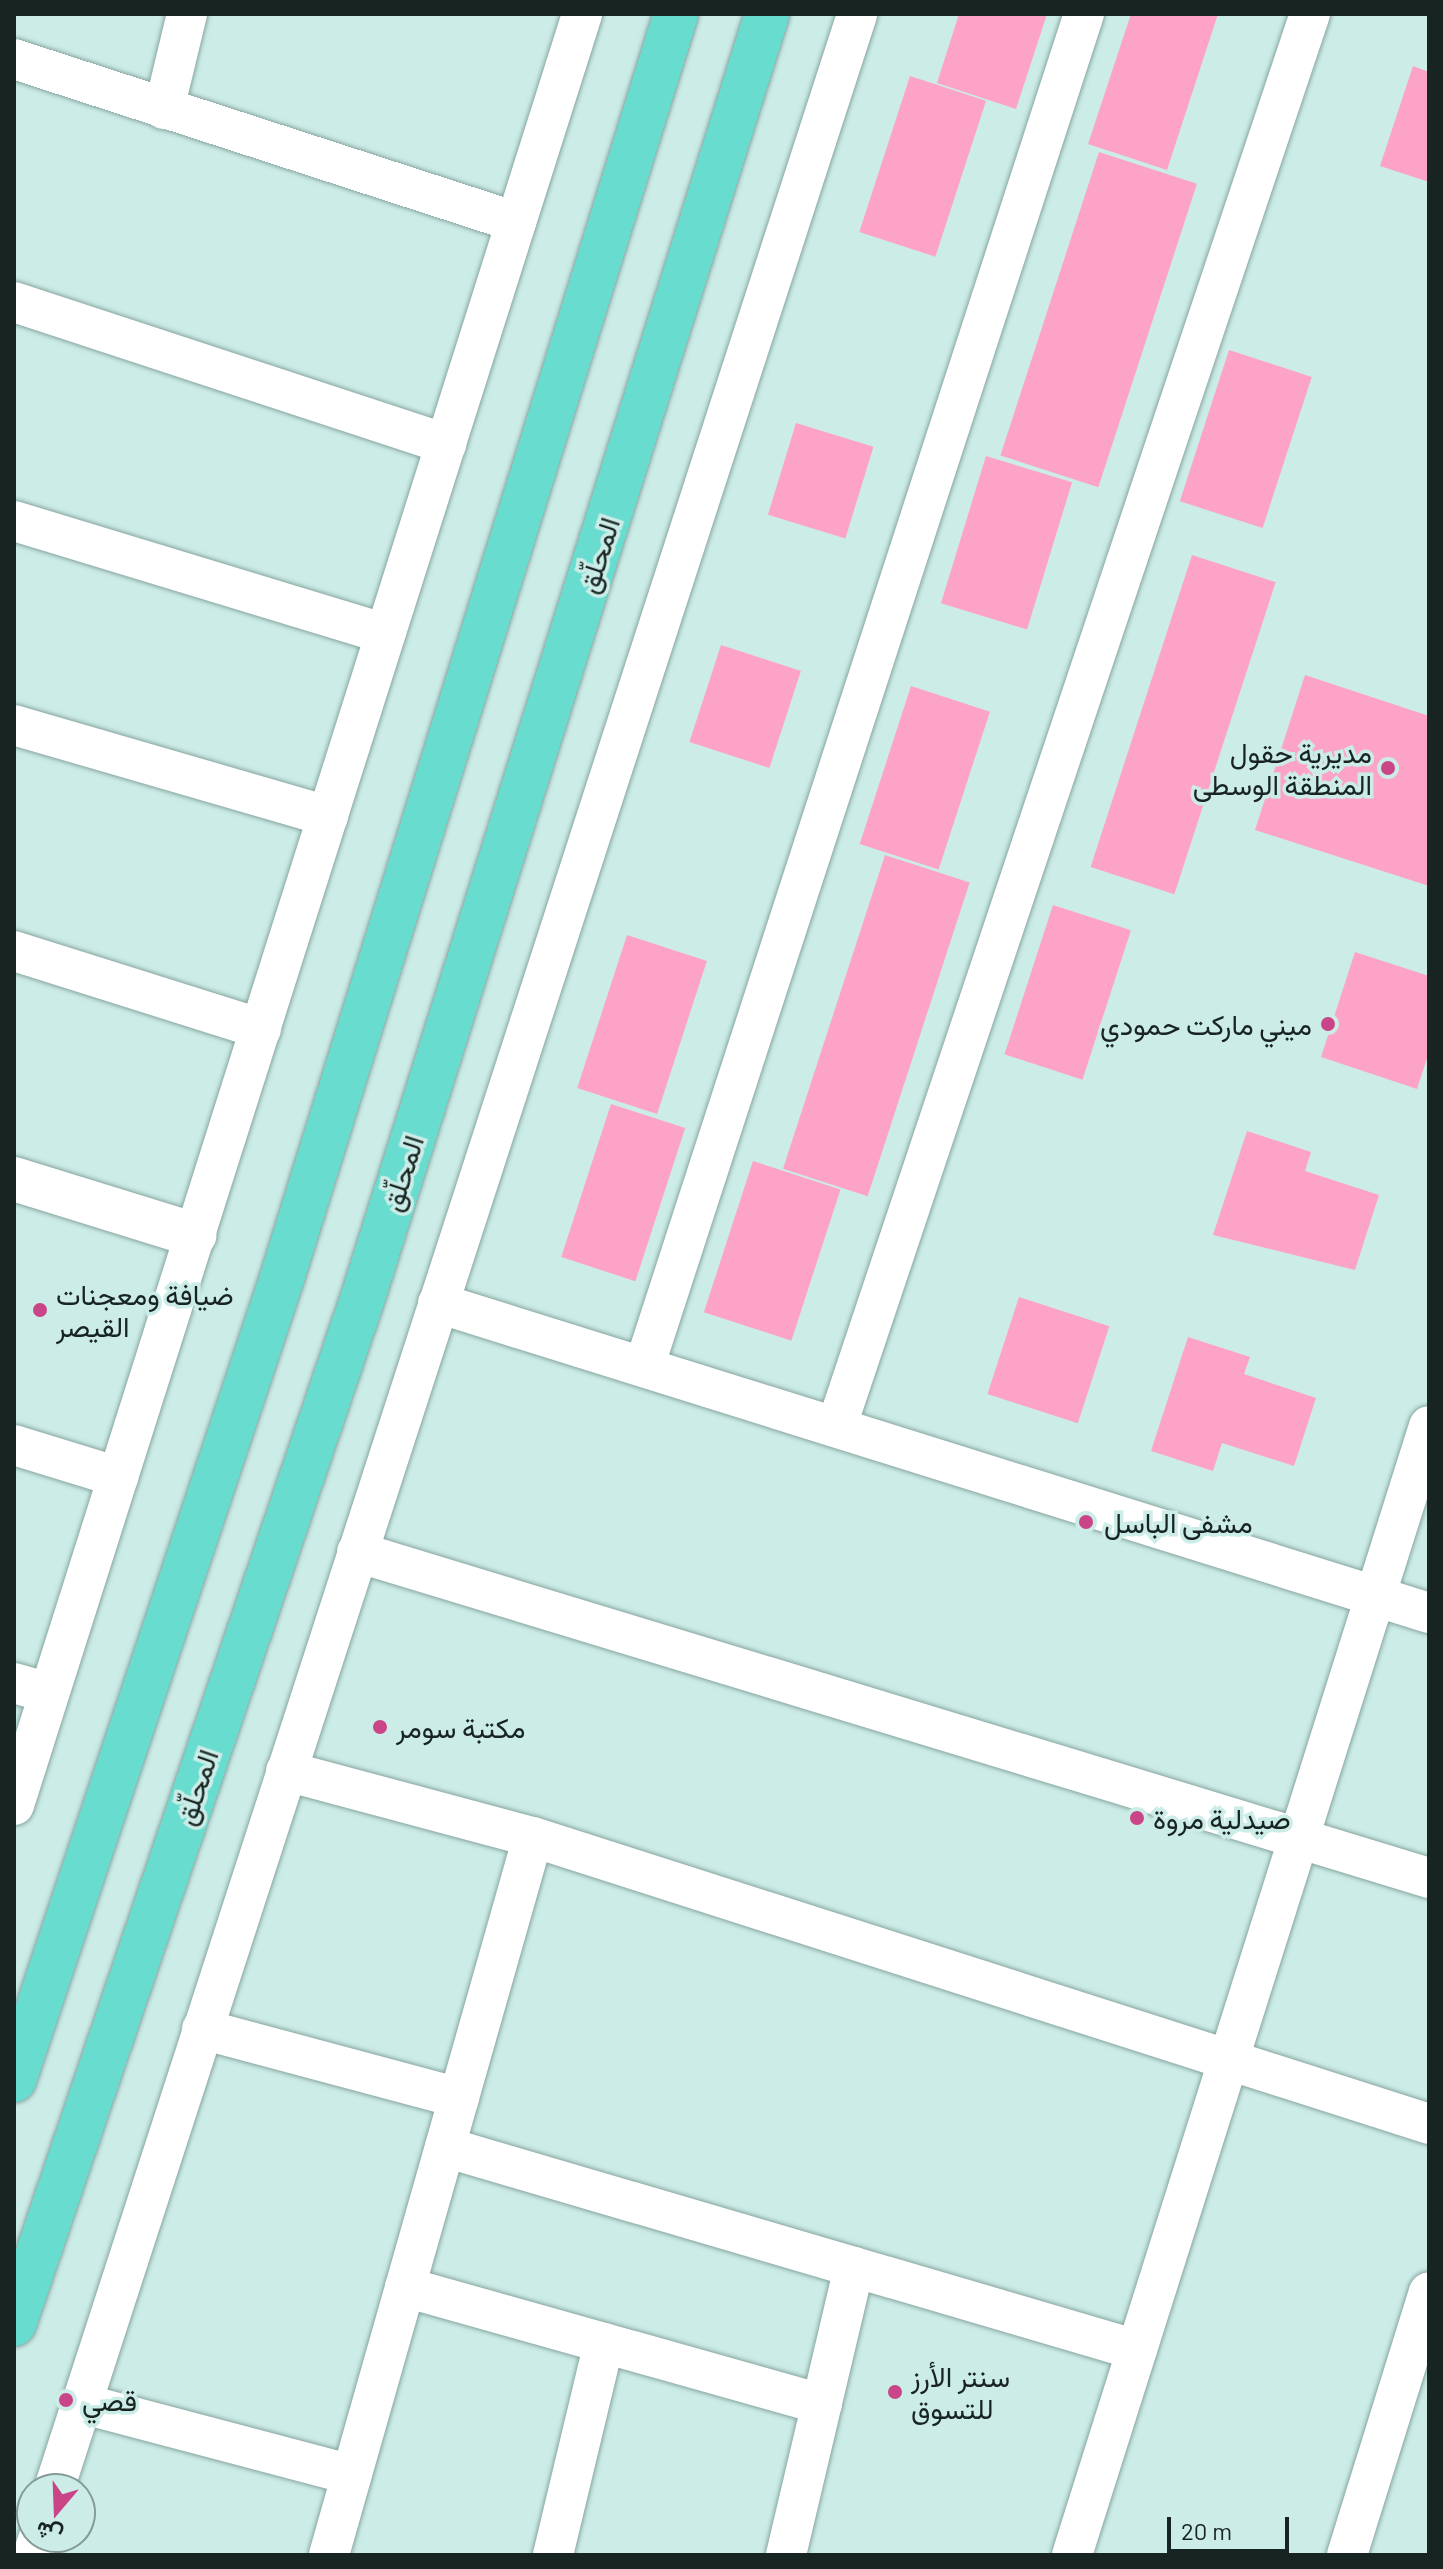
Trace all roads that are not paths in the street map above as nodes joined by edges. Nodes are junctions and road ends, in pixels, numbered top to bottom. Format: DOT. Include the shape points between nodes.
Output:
graph roads {
  1 [pos="187,14"];
  2 [pos="582,14"];
  3 [pos="676,14"];
  4 [pos="767,14"];
  5 [pos="857,14"];
  6 [pos="1084,14"];
  7 [pos="1310,14"];
  8 [pos="14,59"];
  9 [pos="164,109"];
  10 [pos="516,222"];
  11 [pos="14,302"];
  12 [pos="446,444"];
  13 [pos="14,521"];
  14 [pos="385,634"];
  15 [pos="14,725"];
  16 [pos="328,816"];
  17 [pos="14,951"];
  18 [pos="261,1029"];
  19 [pos="14,1179"];
  20 [pos="195,1235"];
  21 [pos="438,1303"];
  22 [pos="645,1364"];
  23 [pos="837,1425"];
  24 [pos="1429,1426"];
  25 [pos="14,1445"];
  26 [pos="118,1477"];
  27 [pos="357,1552"];
  28 [pos="1376,1596"];
  29 [pos="1429,1613"];
  30 [pos="32,1688"];
  31 [pos="286,1771"];
  32 [pos="14,1805"];
  33 [pos="1299,1836"];
  34 [pos="533,1837"];
  35 [pos="1429,1878"];
  36 [pos="202,2029"];
  37 [pos="1229,2060"];
  38 [pos="14,2080"];
  39 [pos="459,2098"];
  40 [pos="1429,2124"];
  41 [pos="445,2147"];
  42 [pos="854,2267"];
  43 [pos="405,2287"];
  44 [pos="1429,2292"];
  45 [pos="14,2324"];
  46 [pos="604,2343"];
  47 [pos="1137,2350"];
  48 [pos="80,2403"];
  49 [pos="822,2404"];
  50 [pos="59,2473"];
  51 [pos="352,2475"];
  52 [pos="329,2555"];
  53 [pos="553,2555"];
  54 [pos="786,2555"];
  55 [pos="1072,2555"];
  56 [pos="1347,2555"];
  1 -- 9 [label="street"];
  2 -- 10 [label="street"];
  3 -- 38 [label="highway" via="282,1278"];
  4 -- 45 [label="highway, المحلّق" via="364,1294"];
  5 -- 21 [label="street"];
  6 -- 22 [label="street"];
  7 -- 23 [label="street"];
  8 -- 9 [label="street"];
  9 -- 10 [label="street"];
  10 -- 12 [label="street"];
  11 -- 12 [label="street"];
  12 -- 14 [label="street"];
  13 -- 14 [label="street"];
  14 -- 16 [label="street"];
  15 -- 16 [label="street"];
  16 -- 18 [label="street"];
  17 -- 18 [label="street"];
  18 -- 20 [label="street"];
  19 -- 20 [label="street"];
  20 -- 26 [label="street"];
  21 -- 22 [label="street"];
  21 -- 27 [label="street"];
  22 -- 23 [label="street"];
  23 -- 28 [label="street"];
  24 -- 28 [label="street"];
  25 -- 26 [label="street"];
  26 -- 30 [label="street"];
  27 -- 31 [label="street"];
  27 -- 33 [label="street"];
  28 -- 29 [label="street"];
  28 -- 33 [label="street"];
  30 -- 32 [label="street"];
  31 -- 34 [label="street"];
  31 -- 36 [label="street"];
  33 -- 35 [label="street"];
  33 -- 37 [label="street"];
  34 -- 37 [label="street"];
  34 -- 39 [label="street"];
  36 -- 39 [label="street"];
  36 -- 48 [label="street"];
  37 -- 40 [label="street"];
  37 -- 47 [label="street"];
  39 -- 41 [label="street"];
  41 -- 42 [label="street"];
  41 -- 43 [label="street"];
  42 -- 47 [label="street"];
  42 -- 49 [label="street"];
  43 -- 46 [label="street"];
  43 -- 51 [label="street"];
  44 -- 56 [label="street"];
  46 -- 49 [label="street"];
  46 -- 53 [label="street"];
  47 -- 55 [label="street"];
  48 -- 50 [label="street"];
  48 -- 51 [label="street"];
  49 -- 54 [label="street"];
  51 -- 52 [label="street"];
}
